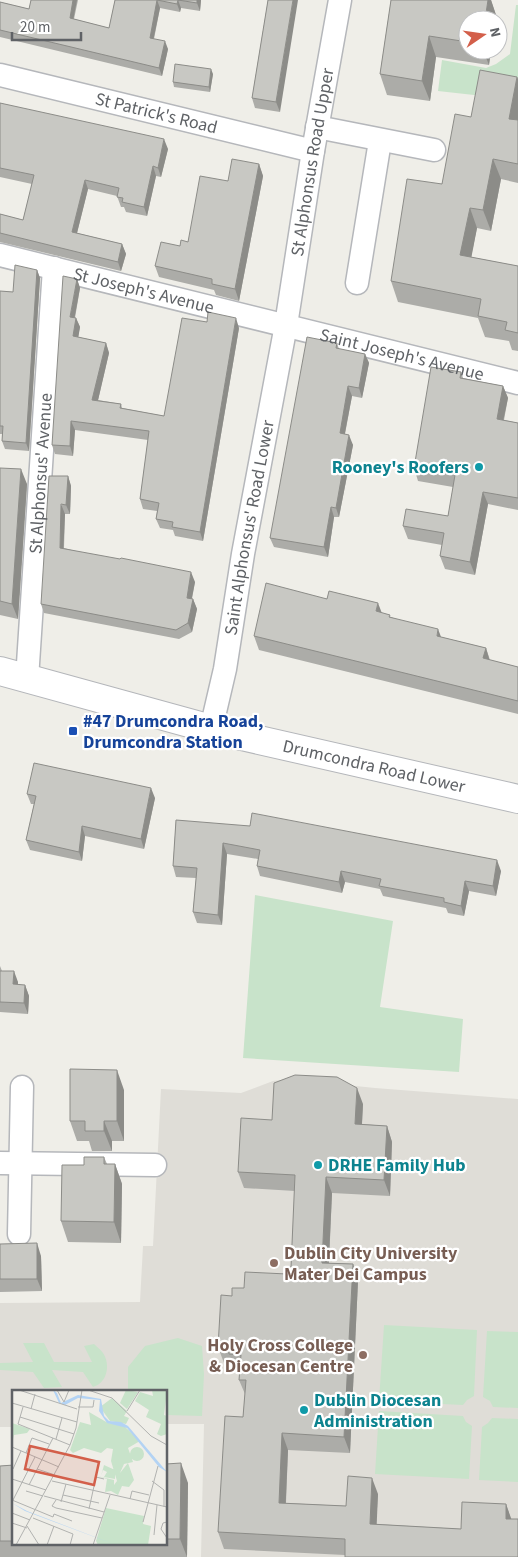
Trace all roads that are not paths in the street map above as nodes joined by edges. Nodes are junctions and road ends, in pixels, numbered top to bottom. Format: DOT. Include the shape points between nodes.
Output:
graph roads {
  1 [pos="340,0"];
  2 [pos="0,75"];
  3 [pos="317,127"];
  4 [pos="380,141"];
  5 [pos="434,150"];
  6 [pos="313,152"];
  7 [pos="0,254"];
  8 [pos="54,268"];
  9 [pos="357,283"];
  10 [pos="286,325"];
  11 [pos="518,383"];
  12 [pos="0,670"];
  13 [pos="27,679"];
  14 [pos="211,729"];
  15 [pos="518,799"];
  16 [pos="22,1087"];
  17 [pos="10,1163"];
  18 [pos="155,1165"];
  19 [pos="19,1234"];
  1 -- 3 [label="street, St Alphonsus Road Upper"];
  2 -- 6 [label="street, St Patrick's Road"];
  3 -- 4 [label="street"];
  3 -- 6 [label="street, St Alphonsus Road Upper"];
  4 -- 5 [label="street"];
  4 -- 9 [label="street"];
  6 -- 10 [label="street, St Alphonsus Road Upper"];
  7 -- 8 [label="street, St Joseph's Avenue"];
  8 -- 10 [label="street, St Joseph's Avenue"];
  8 -- 13 [label="street, St Alphonsus' Avenue"];
  10 -- 11 [label="street, Saint Joseph's Avenue"];
  10 -- 14 [label="street, Saint Alphonsus' Road Lower" via="243,554 226,669"];
  12 -- 13 [label="main road, Drumcondra Road Lower"];
  13 -- 14 [label="main road, Drumcondra Road Lower"];
  14 -- 15 [label="main road, Drumcondra Road Lower"];
  16 -- 17 [label="street"];
  17 -- 18 [label="street"];
  17 -- 19 [label="street"];
}
